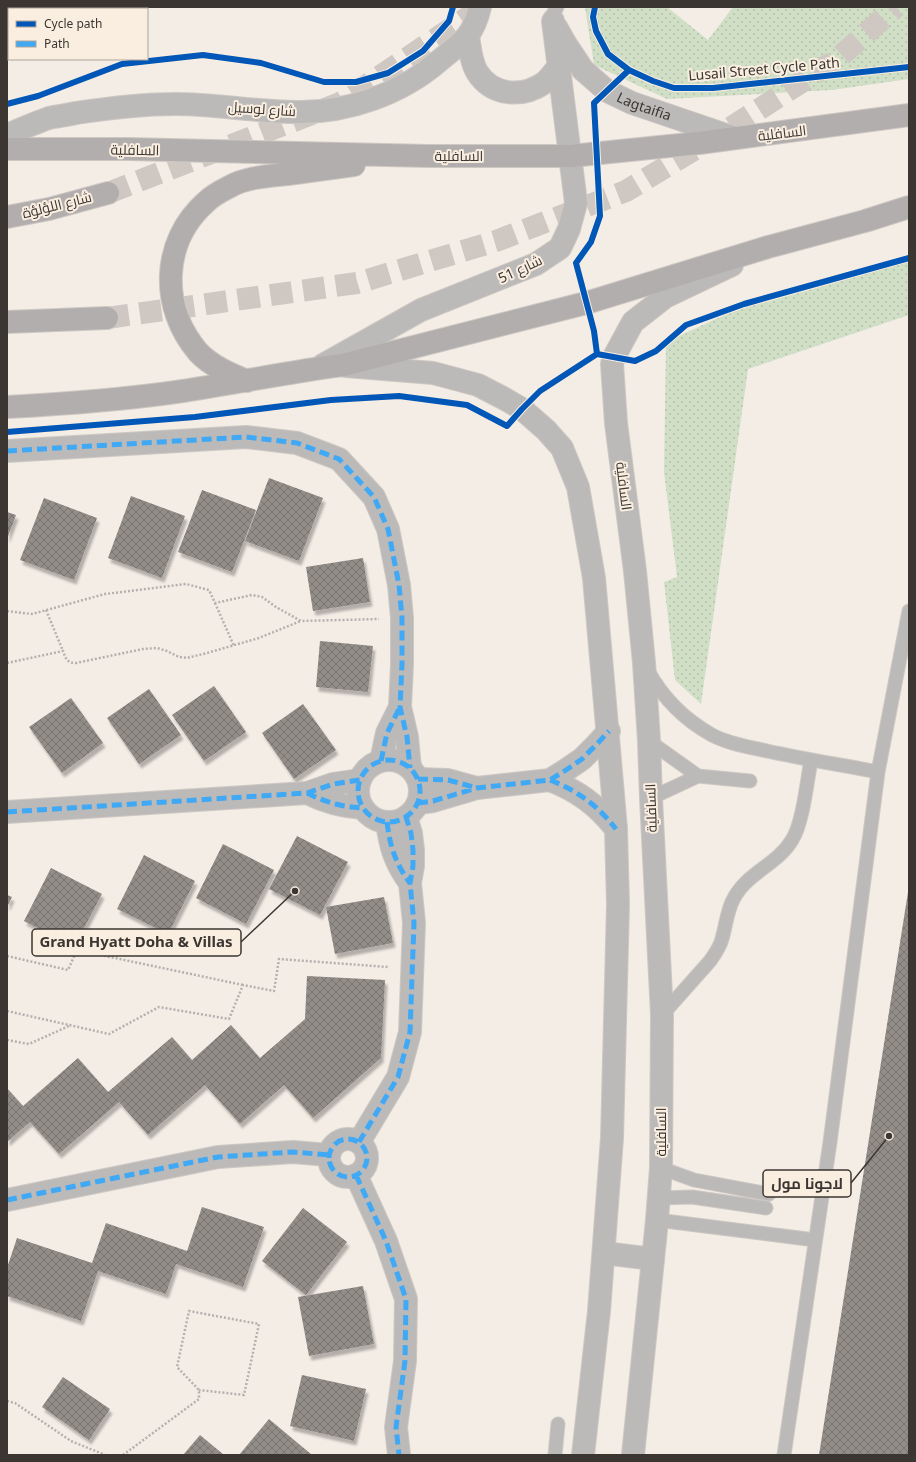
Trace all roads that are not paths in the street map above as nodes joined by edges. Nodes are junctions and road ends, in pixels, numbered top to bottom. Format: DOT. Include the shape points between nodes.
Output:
graph roads {
  1 [pos="480,7"];
  2 [pos="553,13"];
  3 [pos="468,36"];
  4 [pos="558,67"];
  5 [pos="909,115"];
  6 [pos="7,135"];
  7 [pos="735,138"];
  8 [pos="7,149"];
  9 [pos="429,156"];
  10 [pos="571,156"];
  11 [pos="108,193"];
  12 [pos="909,207"];
  13 [pos="7,217"];
  14 [pos="909,218"];
  15 [pos="865,221"];
  16 [pos="768,247"];
  17 [pos="107,318"];
  18 [pos="7,322"];
  19 [pos="343,366"];
  20 [pos="315,369"];
  21 [pos="247,381"];
  22 [pos="7,406"];
  23 [pos="7,452"];
  24 [pos="909,610"];
  25 [pos="644,663"];
  26 [pos="400,707"];
  27 [pos="609,731"];
  28 [pos="649,741"];
  29 [pos="811,760"];
  30 [pos="381,761"];
  31 [pos="878,772"];
  32 [pos="414,773"];
  33 [pos="698,776"];
  34 [pos="360,780"];
  35 [pos="550,780"];
  36 [pos="750,782"];
  37 [pos="477,788"];
  38 [pos="307,793"];
  39 [pos="651,798"];
  40 [pos="363,808"];
  41 [pos="7,812"];
  42 [pos="404,814"];
  43 [pos="616,829"];
  44 [pos="662,1015"];
  45 [pos="359,1142"];
  46 [pos="329,1155"];
  47 [pos="661,1168"];
  48 [pos="356,1175"];
  49 [pos="769,1194"];
  50 [pos="658,1198"];
  51 [pos="7,1200"];
  52 [pos="766,1208"];
  53 [pos="657,1220"];
  54 [pos="815,1240"];
  55 [pos="604,1253"];
  56 [pos="653,1259"];
  57 [pos="558,1424"];
  58 [pos="399,1455"];
  59 [pos="555,1455"];
  60 [pos="583,1455"];
  61 [pos="634,1455"];
  62 [pos="784,1455"];
  1 -- 3 [label="street, شارع لوسيل" via="477,21"];
  2 -- 4 [label="street, شارع 51"];
  2 -- 7 [label="street, Lagtaifia" via="565,43 583,70 607,91 632,103"];
  3 -- 4 [label="street" via="476,72 491,87 509,93 528,92 546,82"];
  3 -- 6 [label="street, شارع لوسيل" via="431,68 401,86 368,101 329,110 297,112 176,104 101,109 50,118"];
  4 -- 10 [label="street, شارع 51"];
  5 -- 7 [label="street, السافلية"];
  7 -- 10 [label="street, السافلية"];
  8 -- 9 [label="street, السافلية" via="128,149"];
  9 -- 10 [label="street, السافلية"];
  9 -- 21 [label="street" via="257,178 230,186 206,201 188,222 175,248 170,275 173,304 183,330 199,353 221,370"];
  10 -- 20 [label="street, شارع 51" via="576,203 569,229 560,248 536,264 421,310"];
  11 -- 13 [label="street, شارع اللؤلؤة"];
  12 -- 15 [label="street, السافلية"];
  14 -- 15 [label="street"];
  15 -- 16 [label="street, السافلية"];
  16 -- 19 [label="street, السافلية" via="586,303"];
  16 -- 25 [label="street, السافلية" via="665,297 633,322 614,357 612,364 616,423"];
  17 -- 18 [label="street"];
  19 -- 20 [label="street, السافلية"];
  19 -- 27 [label="street, السافلية" via="433,373 478,384 522,409 562,448 578,487 594,578"];
  20 -- 21 [label="street, السافلية"];
  21 -- 22 [label="street, السافلية" via="174,393"];
  23 -- 26 [label="street" via="246,437 297,443 340,459 374,497 388,529 399,585 402,618"];
  24 -- 31 [label="lane"];
  25 -- 28 [label="street, السافلية"];
  25 -- 29 [label="lane" via="665,698 713,736 735,744"];
  26 -- 30 [label="street" via="387,733"];
  26 -- 32 [label="street"];
  27 -- 35 [label="street" via="582,758"];
  27 -- 43 [label="street, السافلية"];
  28 -- 33 [label="lane"];
  28 -- 39 [label="street, السافلية"];
  29 -- 31 [label="lane"];
  29 -- 44 [label="lane" via="797,830 792,841 739,890 729,908 722,941 717,951"];
  30 -- 32 [label="street" via="396,760"];
  30 -- 34 [label="street" via="365,771"];
  31 -- 54 [label="lane"];
  32 -- 37 [label="street"];
  32 -- 42 [label="street" via="420,791"];
  33 -- 36 [label="lane"];
  33 -- 39 [label="lane"];
  34 -- 38 [label="street" via="333,784"];
  34 -- 40 [label="street" via="359,799"];
  35 -- 37 [label="street"];
  35 -- 43 [label="street" via="594,804"];
  37 -- 42 [label="street" via="440,799"];
  38 -- 40 [label="street" via="334,804"];
  38 -- 41 [label="street"];
  39 -- 44 [label="street, السافلية"];
  40 -- 42 [label="street" via="378,820"];
  42 -- 45 [label="street" via="390,841 394,856 410,883 414,923 410,1032 398,1077"];
  43 -- 55 [label="street, السافلية" via="618,905 612,1138"];
  44 -- 47 [label="street, السافلية"];
  45 -- 46 [label="street" via="349,1138 336,1142"];
  45 -- 48 [label="street" via="367,1156 364,1169"];
  46 -- 48 [label="street" via="331,1166 340,1176"];
  46 -- 51 [label="street" via="293,1152 218,1157"];
  47 -- 49 [label="lane" via="694,1180"];
  47 -- 50 [label="street, السافلية"];
  48 -- 58 [label="street" via="386,1241 406,1299 405,1361 396,1427"];
  50 -- 52 [label="lane" via="692,1197"];
  50 -- 53 [label="street, السافلية"];
  53 -- 54 [label="lane"];
  53 -- 56 [label="street, السافلية"];
  54 -- 62 [label="lane"];
  55 -- 56 [label="street"];
  55 -- 60 [label="street, السافلية"];
  56 -- 61 [label="street, السافلية"];
  57 -- 59 [label="lane"];
}
